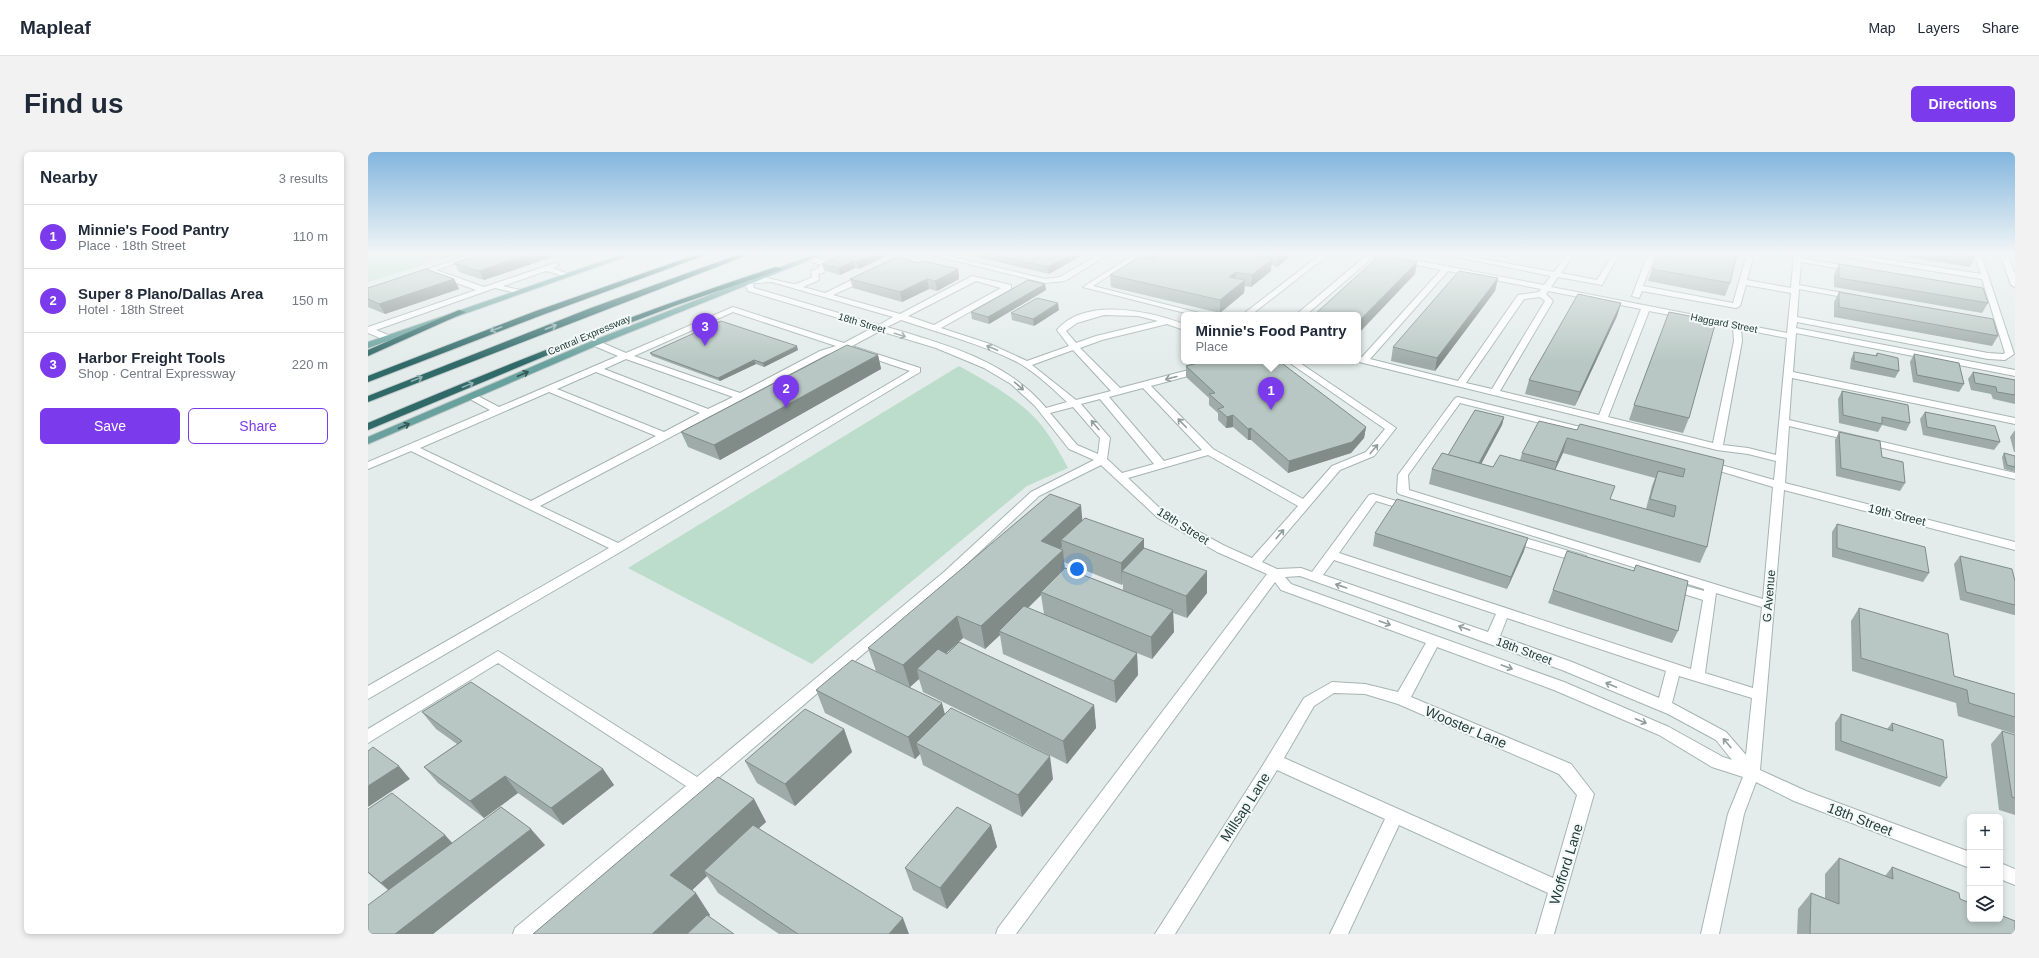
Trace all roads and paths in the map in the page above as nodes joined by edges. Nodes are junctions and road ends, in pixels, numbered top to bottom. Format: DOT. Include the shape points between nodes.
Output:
graph roads {
  1 [pos="483,290"];
  2 [pos="511,290"];
  3 [pos="521,290"];
  4 [pos="602,290"];
  5 [pos="647,290"];
  6 [pos="716,290"];
  7 [pos="725,290"];
  8 [pos="756,290"];
  9 [pos="807,290"];
  10 [pos="837,290"];
  11 [pos="951,290"];
  12 [pos="1002,290"];
  13 [pos="1101,290"];
  14 [pos="1278,290"];
  15 [pos="1330,290"];
  16 [pos="1426,290"];
  17 [pos="1638,290"];
  18 [pos="1652,290"];
  19 [pos="1741,290"];
  20 [pos="1794,290"];
  21 [pos="1805,290"];
  22 [pos="1987,290"];
  23 [pos="1545,291"];
  24 [pos="517,292"];
  25 [pos="825,296"];
  26 [pos="1863,298"];
  27 [pos="1633,304"];
  28 [pos="1646,307"];
  29 [pos="462,312"];
  30 [pos="1191,312"];
  31 [pos="1250,312"];
  32 [pos="1305,312"];
  33 [pos="901,317"];
  34 [pos="1792,319"];
  35 [pos="1166,321"];
  36 [pos="1737,325"];
  37 [pos="1181,326"];
  38 [pos="880,328"];
  39 [pos="935,328"];
  40 [pos="368,330"];
  41 [pos="1792,333"];
  42 [pos="388,338"];
  43 [pos="595,343"];
  44 [pos="368,345"];
  45 [pos="845,346"];
  46 [pos="1074,347"];
  47 [pos="368,353"];
  48 [pos="626,356"];
  49 [pos="1361,360"];
  50 [pos="1026,364"];
  51 [pos="1295,364"];
  52 [pos="1211,367"];
  53 [pos="596,369"];
  54 [pos="2015,373"];
  55 [pos="1788,374"];
  56 [pos="368,379"];
  57 [pos="1460,384"];
  58 [pos="1145,385"];
  59 [pos="549,389"];
  60 [pos="1117,392"];
  61 [pos="1494,392"];
  62 [pos="1102,395"];
  63 [pos="471,396"];
  64 [pos="740,396"];
  65 [pos="368,399"];
  66 [pos="1074,402"];
  67 [pos="499,411"];
  68 [pos="1045,411"];
  69 [pos="708,413"];
  70 [pos="1602,419"];
  71 [pos="1784,422"];
  72 [pos="2015,422"];
  73 [pos="368,427"];
  74 [pos="1600,434"];
  75 [pos="665,436"];
  76 [pos="368,441"];
  77 [pos="1717,447"];
  78 [pos="413,448"];
  79 [pos="1209,451"];
  80 [pos="1781,459"];
  81 [pos="1102,460"];
  82 [pos="1695,461"];
  83 [pos="368,466"];
  84 [pos="1162,466"];
  85 [pos="2015,476"];
  86 [pos="1121,477"];
  87 [pos="1778,485"];
  88 [pos="1305,505"];
  89 [pos="531,506"];
  90 [pos="1418,510"];
  91 [pos="1448,519"];
  92 [pos="2015,546"];
  93 [pos="618,548"];
  94 [pos="1331,555"];
  95 [pos="1254,564"];
  96 [pos="1275,573"];
  97 [pos="1315,577"];
  98 [pos="1710,592"];
  99 [pos="1769,605"];
  100 [pos="1503,612"];
  101 [pos="1492,639"];
  102 [pos="1434,640"];
  103 [pos="1674,669"];
  104 [pos="1697,676"];
  105 [pos="1332,687"];
  106 [pos="368,692"];
  107 [pos="1760,695"];
  108 [pos="1402,699"];
  109 [pos="1664,706"];
  110 [pos="368,737"];
  111 [pos="1274,760"];
  112 [pos="1752,773"];
  113 [pos="698,786"];
  114 [pos="1586,794"];
  115 [pos="1395,816"];
  116 [pos="1967,859"];
  117 [pos="2003,872"];
  118 [pos="2015,877"];
  119 [pos="1558,889"];
  120 [pos="522,934"];
  121 [pos="1005,934"];
  122 [pos="1164,934"];
  123 [pos="1339,934"];
  124 [pos="1545,934"];
  125 [pos="1710,934"];
  1 -- 40 [label="street"];
  2 -- 24 [label="street"];
  3 -- 24 [label="main road"];
  4 -- 56 [label="highway, one-way"];
  65 -- 5 [label="highway, Central Expressway, one-way"];
  73 -- 6 [label="highway, one-way" via="581,339"];
  7 -- 43 [label="main road, Central Expressway"];
  8 -- 38 [label="street, 18th Street"];
  9 -- 25 [label="street, 18th Street"];
  10 -- 25 [label="street"];
  11 -- 33 [label="street"];
  12 -- 39 [label="street"];
  13 -- 30 [label="street"];
  14 -- 31 [label="street"];
  15 -- 32 [label="street"];
  16 -- 49 [label="street"];
  17 -- 27 [label="street"];
  18 -- 19 [label="street" via="1736,306"];
  20 -- 34 [label="street, G Avenue"];
  21 -- 26 [label="street"];
  22 -- 34 [label="street" via="2010,354 2004,357"];
  23 -- 27 [label="street, Haggard Street"];
  23 -- 57 [label="street" via="1521,297"];
  23 -- 61 [label="street" via="1549,301"];
  24 -- 29 [label="main road"];
  25 -- 33 [label="street, 18th Street"];
  27 -- 28 [label="street, Haggard Street"];
  28 -- 36 [label="street, Haggard Street"];
  28 -- 70 [label="street"];
  29 -- 42 [label="main road"];
  29 -- 47 [label="highway"];
  33 -- 38 [label="street"];
  33 -- 39 [label="street, 18th Street"];
  34 -- 41 [label="street, G Avenue"];
  35 -- 37 [label="street"];
  35 -- 46 [label="street"];
  35 -- 46 [label="street" via="1116,311 1082,318 1061,330"];
  36 -- 41 [label="street, Haggard Street"];
  36 -- 77 [label="street" via="1738,341"];
  38 -- 45 [label="street"];
  38 -- 68 [label="street, 18th Street, one-way" via="939,346 987,366 1014,382"];
  50 -- 39 [label="street, 18th Street, one-way" via="987,346"];
  40 -- 42 [label="street"];
  41 -- 54 [label="street, Haggard Street"];
  41 -- 55 [label="street, G Avenue"];
  42 -- 44 [label="main road"];
  43 -- 48 [label="street"];
  63 -- 43 [label="main road, Central Expressway, one-way"];
  45 -- 48 [label="street" via="734,309"];
  45 -- 64 [label="street" via="823,353"];
  45 -- 93 [label="street" via="917,370"];
  46 -- 50 [label="street"];
  46 -- 60 [label="street"];
  48 -- 53 [label="street"];
  48 -- 64 [label="street"];
  49 -- 57 [label="street"];
  50 -- 66 [label="street, 18th Street"];
  88 -- 51 [label="street, one-way" via="1336,468 1370,454 1391,428"];
  52 -- 58 [label="street, one-way"];
  53 -- 59 [label="street"];
  53 -- 69 [label="street"];
  55 -- 71 [label="street, G Avenue"];
  55 -- 72 [label="street"];
  57 -- 61 [label="street"];
  58 -- 60 [label="street"];
  79 -- 58 [label="street, one-way"];
  59 -- 67 [label="street"];
  59 -- 75 [label="street"];
  60 -- 62 [label="street"];
  61 -- 70 [label="street"];
  62 -- 66 [label="street"];
  62 -- 84 [label="street"];
  63 -- 67 [label="street"];
  76 -- 63 [label="main road, Central Expressway, one-way"];
  64 -- 69 [label="street"];
  66 -- 68 [label="street"];
  81 -- 66 [label="street, 18th Street, one-way" via="1105,438"];
  67 -- 78 [label="street"];
  68 -- 81 [label="street, 18th Street" via="1073,447"];
  69 -- 75 [label="street"];
  70 -- 77 [label="street"];
  71 -- 80 [label="street, G Avenue"];
  71 -- 85 [label="street"];
  74 -- 98 [label="street" via="1458,400 1403,475 1403,492"];
  75 -- 89 [label="street"];
  77 -- 80 [label="street"];
  78 -- 83 [label="street"];
  78 -- 89 [label="street"];
  79 -- 84 [label="street"];
  79 -- 88 [label="street"];
  80 -- 87 [label="street, G Avenue"];
  81 -- 86 [label="street, 18th Street"];
  81 -- 113 [label="street" via="1034,494 948,575"];
  82 -- 87 [label="street, 19th Street"];
  84 -- 86 [label="street"];
  86 -- 95 [label="street, 18th Street" via="1162,516"];
  87 -- 92 [label="street, 19th Street"];
  87 -- 99 [label="street, G Avenue"];
  95 -- 88 [label="street, one-way"];
  89 -- 93 [label="street"];
  90 -- 94 [label="street" via="1374,497"];
  91 -- 98 [label="street"];
  93 -- 106 [label="street"];
  94 -- 97 [label="street"];
  94 -- 100 [label="street"];
  95 -- 96 [label="street, 18th Street"];
  96 -- 97 [label="street, 18th Street" via="1301,572"];
  96 -- 102 [label="street, 18th Street, one-way" via="1286,587"];
  96 -- 121 [label="street"];
  101 -- 97 [label="street, 18th Street, one-way"];
  98 -- 99 [label="street"];
  98 -- 104 [label="street"];
  99 -- 107 [label="street, G Avenue"];
  100 -- 101 [label="street"];
  100 -- 103 [label="street"];
  109 -- 101 [label="street, 18th Street, one-way" via="1567,666"];
  102 -- 108 [label="street"];
  102 -- 112 [label="street, 18th Street, one-way" via="1559,686 1664,731 1718,762"];
  103 -- 104 [label="street"];
  103 -- 109 [label="street"];
  104 -- 107 [label="street"];
  105 -- 108 [label="street, Wooster Lane" via="1365,689"];
  105 -- 111 [label="street, Millsap Lane" via="1309,702"];
  107 -- 112 [label="street, G Avenue"];
  108 -- 114 [label="street, Wooster Lane" via="1565,769"];
  112 -- 109 [label="street, 18th Street, one-way" via="1721,736"];
  110 -- 113 [label="street" via="498,656"];
  111 -- 115 [label="street"];
  111 -- 122 [label="street, Millsap Lane"];
  112 -- 116 [label="street, 18th Street" via="1800,796"];
  112 -- 125 [label="street, G Avenue" via="1736,814"];
  113 -- 120 [label="street"];
  114 -- 119 [label="street, Wofford Lane"];
  115 -- 119 [label="street"];
  115 -- 123 [label="street"];
  117 -- 118 [label="street"];
  119 -- 124 [label="street, Wofford Lane"];
}
